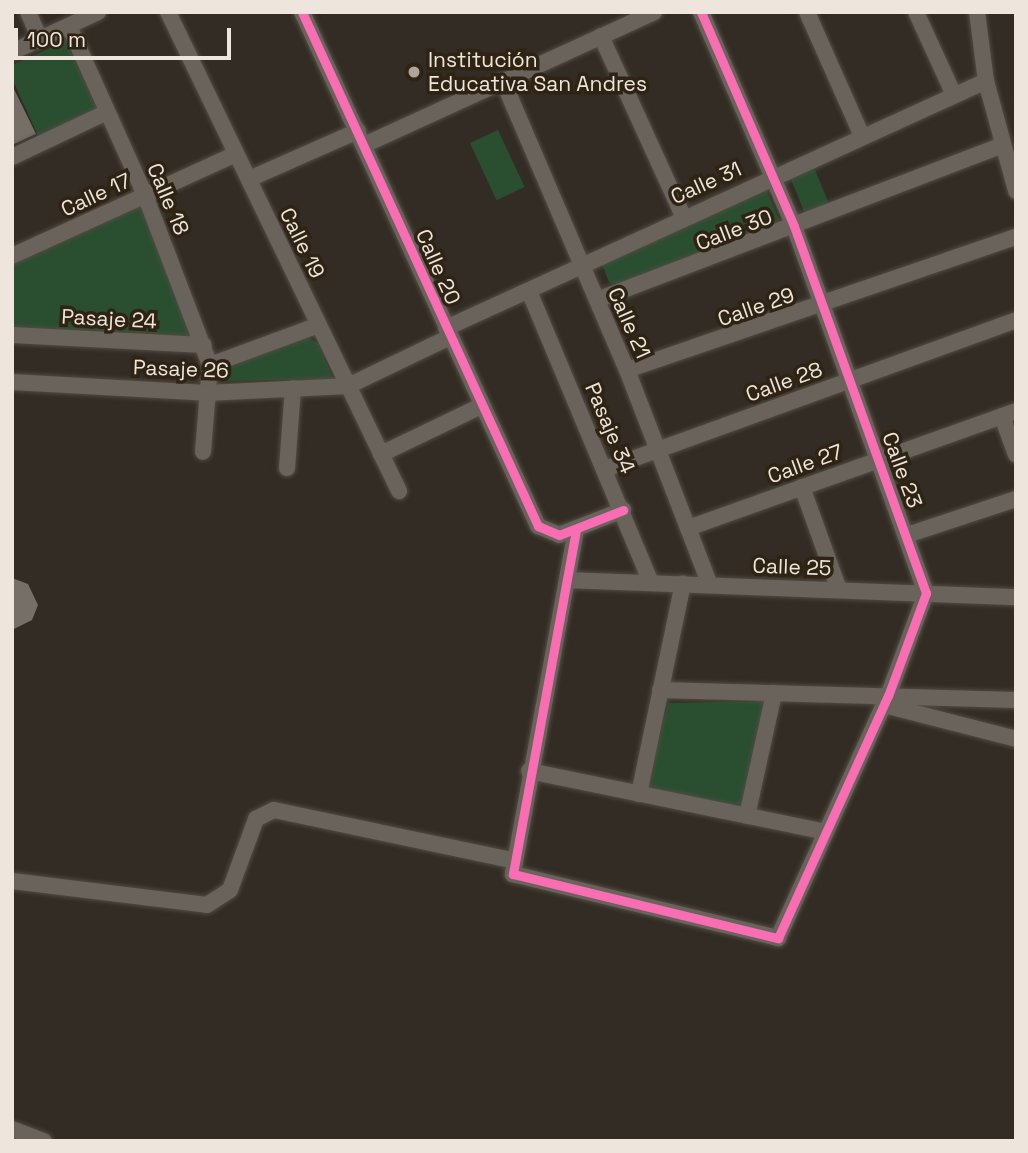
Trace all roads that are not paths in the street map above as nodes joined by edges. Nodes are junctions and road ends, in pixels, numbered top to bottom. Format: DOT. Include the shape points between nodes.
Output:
graph roads {
  1 [pos="27,12"];
  2 [pos="98,12"];
  3 [pos="168,12"];
  4 [pos="302,12"];
  5 [pos="654,12"];
  6 [pos="701,12"];
  7 [pos="807,12"];
  8 [pos="916,12"];
  9 [pos="976,12"];
  10 [pos="69,26"];
  11 [pos="601,36"];
  12 [pos="40,39"];
  13 [pos="12,52"];
  14 [pos="503,81"];
  15 [pos="986,81"];
  16 [pos="954,95"];
  17 [pos="107,112"];
  18 [pos="862,136"];
  19 [pos="361,138"];
  20 [pos="1000,146"];
  21 [pos="236,154"];
  22 [pos="12,157"];
  23 [pos="774,175"];
  24 [pos="248,179"];
  25 [pos="1016,191"];
  26 [pos="145,195"];
  27 [pos="684,216"];
  28 [pos="794,226"];
  29 [pos="1016,237"];
  30 [pos="12,256"];
  31 [pos="580,266"];
  32 [pos="529,290"];
  33 [pos="597,300"];
  34 [pos="822,303"];
  35 [pos="1016,320"];
  36 [pos="319,325"];
  37 [pos="448,332"];
  38 [pos="12,335"];
  39 [pos="204,345"];
  40 [pos="210,365"];
  41 [pos="628,370"];
  42 [pos="850,381"];
  43 [pos="12,382"];
  44 [pos="348,386"];
  45 [pos="293,388"];
  46 [pos="207,393"];
  47 [pos="481,406"];
  48 [pos="1009,413"];
  49 [pos="659,450"];
  50 [pos="203,453"];
  51 [pos="381,454"];
  52 [pos="1016,455"];
  53 [pos="879,460"];
  54 [pos="287,468"];
  55 [pos="605,469"];
  56 [pos="802,487"];
  57 [pos="399,491"];
  58 [pos="1016,499"];
  59 [pos="623,510"];
  60 [pos="688,528"];
  61 [pos="576,530"];
  62 [pos="907,535"];
  63 [pos="566,580"];
  64 [pos="651,583"];
  65 [pos="683,584"];
  66 [pos="710,585"];
  67 [pos="839,590"];
  68 [pos="926,593"];
  69 [pos="1016,597"];
  70 [pos="660,690"];
  71 [pos="774,693"];
  72 [pos="886,700"];
  73 [pos="1016,700"];
  74 [pos="1016,739"];
  75 [pos="529,771"];
  76 [pos="639,794"];
  77 [pos="747,816"];
  78 [pos="826,832"];
  79 [pos="512,860"];
  80 [pos="12,881"];
  81 [pos="12,1129"];
  82 [pos="44,1141"];
  1 -- 12 [label="street"];
  2 -- 10 [label="street"];
  3 -- 21 [label="street, Calle 19"];
  4 -- 19 [label="street, Calle 20"];
  5 -- 11 [label="street"];
  6 -- 23 [label="street, Calle 23"];
  7 -- 18 [label="street"];
  8 -- 16 [label="street"];
  9 -- 15 [label="street"];
  10 -- 12 [label="street"];
  10 -- 17 [label="street, Calle 18"];
  11 -- 14 [label="street"];
  11 -- 27 [label="street"];
  12 -- 13 [label="street"];
  14 -- 19 [label="street"];
  14 -- 31 [label="street, Calle 21"];
  15 -- 16 [label="street, Calle 31"];
  15 -- 20 [label="street"];
  16 -- 18 [label="street, Calle 31"];
  17 -- 22 [label="street"];
  17 -- 26 [label="street, Calle 18"];
  18 -- 23 [label="street, Calle 31"];
  19 -- 24 [label="street"];
  19 -- 37 [label="street, Calle 20"];
  20 -- 25 [label="street"];
  20 -- 28 [label="street, Calle 30"];
  21 -- 24 [label="street, Calle 19"];
  21 -- 26 [label="street, Calle 17"];
  23 -- 27 [label="street, Calle 31"];
  23 -- 28 [label="street, Calle 23"];
  24 -- 36 [label="street, Calle 19"];
  26 -- 30 [label="street, Calle 17"];
  26 -- 39 [label="street, Calle 18"];
  27 -- 31 [label="street, Calle 31"];
  28 -- 33 [label="street, Calle 30"];
  28 -- 34 [label="street, Calle 23"];
  29 -- 34 [label="street, Calle 29"];
  31 -- 32 [label="street, Calle 31"];
  31 -- 33 [label="street, Calle 21"];
  32 -- 37 [label="street, Calle 31"];
  32 -- 55 [label="street, Pasaje 34"];
  33 -- 41 [label="street, Calle 21"];
  34 -- 41 [label="street, Calle 29"];
  34 -- 42 [label="street, Calle 23"];
  35 -- 42 [label="street, Calle 28"];
  36 -- 40 [label="street"];
  36 -- 44 [label="street, Calle 19"];
  37 -- 44 [label="street, Calle 31"];
  37 -- 47 [label="street, Calle 20"];
  38 -- 39 [label="street, Pasaje 24"];
  39 -- 40 [label="street, Calle 18"];
  40 -- 46 [label="street, Calle 18"];
  41 -- 49 [label="street, Calle 21"];
  42 -- 49 [label="street, Calle 28"];
  42 -- 53 [label="street, Calle 23"];
  43 -- 46 [label="street, Pasaje 26"];
  44 -- 45 [label="street, Pasaje 26"];
  44 -- 51 [label="street, Calle 19"];
  45 -- 46 [label="street, Pasaje 26"];
  45 -- 54 [label="street"];
  46 -- 50 [label="street, Calle 18"];
  47 -- 51 [label="street"];
  47 -- 61 [label="street, Calle 20" via="546,533"];
  48 -- 52 [label="street"];
  48 -- 53 [label="street, Calle 27"];
  49 -- 55 [label="street, Calle 28"];
  49 -- 60 [label="street, Calle 21"];
  51 -- 57 [label="street, Calle 19"];
  53 -- 56 [label="street, Calle 27"];
  53 -- 62 [label="street, Calle 23"];
  55 -- 59 [label="street, Pasaje 34"];
  56 -- 60 [label="street, Calle 27"];
  56 -- 67 [label="street"];
  58 -- 62 [label="street"];
  59 -- 61 [label="street"];
  59 -- 64 [label="street, Pasaje 34"];
  60 -- 66 [label="street, Calle 21"];
  61 -- 63 [label="street"];
  62 -- 68 [label="street, Calle 23"];
  63 -- 64 [label="street, Calle 25"];
  63 -- 75 [label="street"];
  64 -- 65 [label="street, Calle 25"];
  65 -- 66 [label="street, Calle 25"];
  65 -- 70 [label="street"];
  66 -- 67 [label="street, Calle 25"];
  67 -- 68 [label="street, Calle 25"];
  68 -- 69 [label="street, Calle 25"];
  68 -- 72 [label="street"];
  70 -- 71 [label="street"];
  70 -- 76 [label="street"];
  71 -- 72 [label="street"];
  71 -- 77 [label="street"];
  72 -- 73 [label="street"];
  72 -- 74 [label="street"];
  72 -- 78 [label="street"];
  75 -- 76 [label="street"];
  75 -- 79 [label="street"];
  76 -- 77 [label="street"];
  77 -- 78 [label="street"];
  78 -- 79 [label="street" via="778,938 526,880 513,874"];
  79 -- 80 [label="street" via="274,810 256,819 230,890 207,905"];
  81 -- 82 [label="street"];
}
